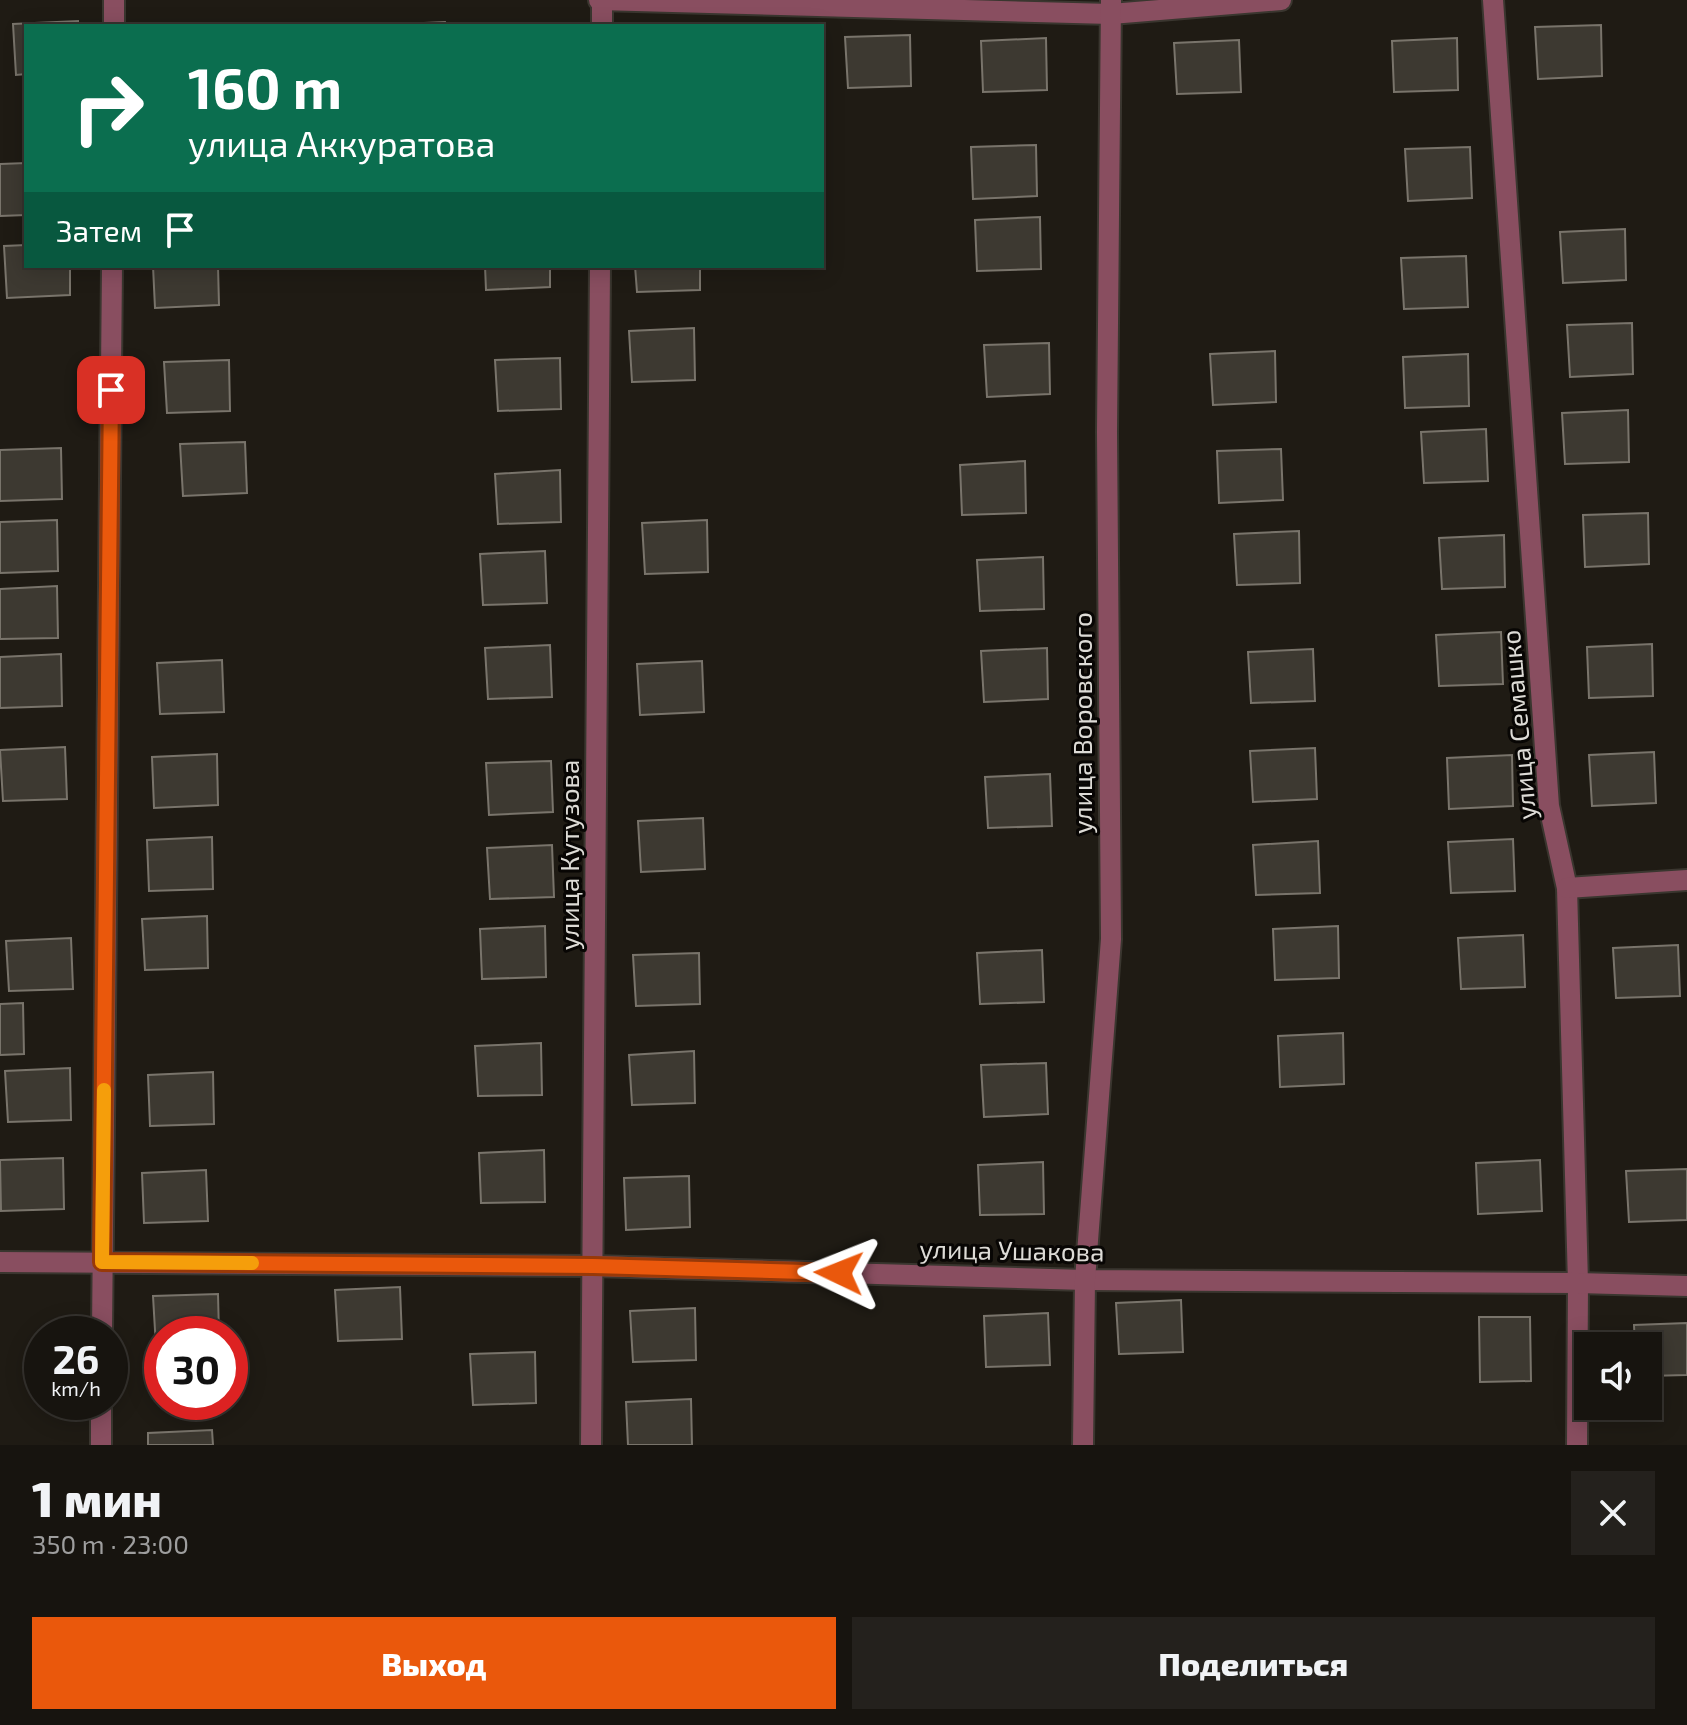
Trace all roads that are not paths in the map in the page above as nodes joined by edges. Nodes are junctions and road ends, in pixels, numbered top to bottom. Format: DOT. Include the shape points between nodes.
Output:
graph roads {
  1 [pos="114,0"];
  2 [pos="601,0"];
  3 [pos="1281,0"];
  4 [pos="1493,0"];
  5 [pos="1111,7"];
  6 [pos="114,24"];
  7 [pos="602,24"];
  8 [pos="112,268"];
  9 [pos="600,268"];
  10 [pos="1687,880"];
  11 [pos="1567,888"];
  12 [pos="0,1262"];
  13 [pos="102,1262"];
  14 [pos="593,1266"];
  15 [pos="1085,1280"];
  16 [pos="1578,1283"];
  17 [pos="1687,1286"];
  18 [pos="102,1316"];
  19 [pos="101,1420"];
  20 [pos="101,1445"];
  21 [pos="591,1445"];
  22 [pos="1083,1445"];
  23 [pos="1577,1445"];
  1 -- 6 [label="street"];
  2 -- 5 [label="street"];
  2 -- 7 [label="street"];
  3 -- 5 [label="street"];
  4 -- 11 [label="street, улица Семашко" via="1549,806"];
  5 -- 15 [label="street, улица Воровского" via="1111,939"];
  8 -- 13 [label="street"];
  9 -- 14 [label="street, улица Кутузова"];
  10 -- 11 [label="street"];
  11 -- 16 [label="street, улица Семашко"];
  12 -- 13 [label="street, улица Ушакова"];
  13 -- 14 [label="street, улица Ушакова"];
  13 -- 18 [label="street"];
  14 -- 15 [label="street, улица Ушакова"];
  14 -- 21 [label="street, улица Кутузова"];
  15 -- 16 [label="street, улица Ушакова"];
  15 -- 22 [label="street, улица Воровского"];
  16 -- 17 [label="street, улица Ушакова"];
  16 -- 23 [label="street, улица Семашко"];
  19 -- 20 [label="street"];
}
